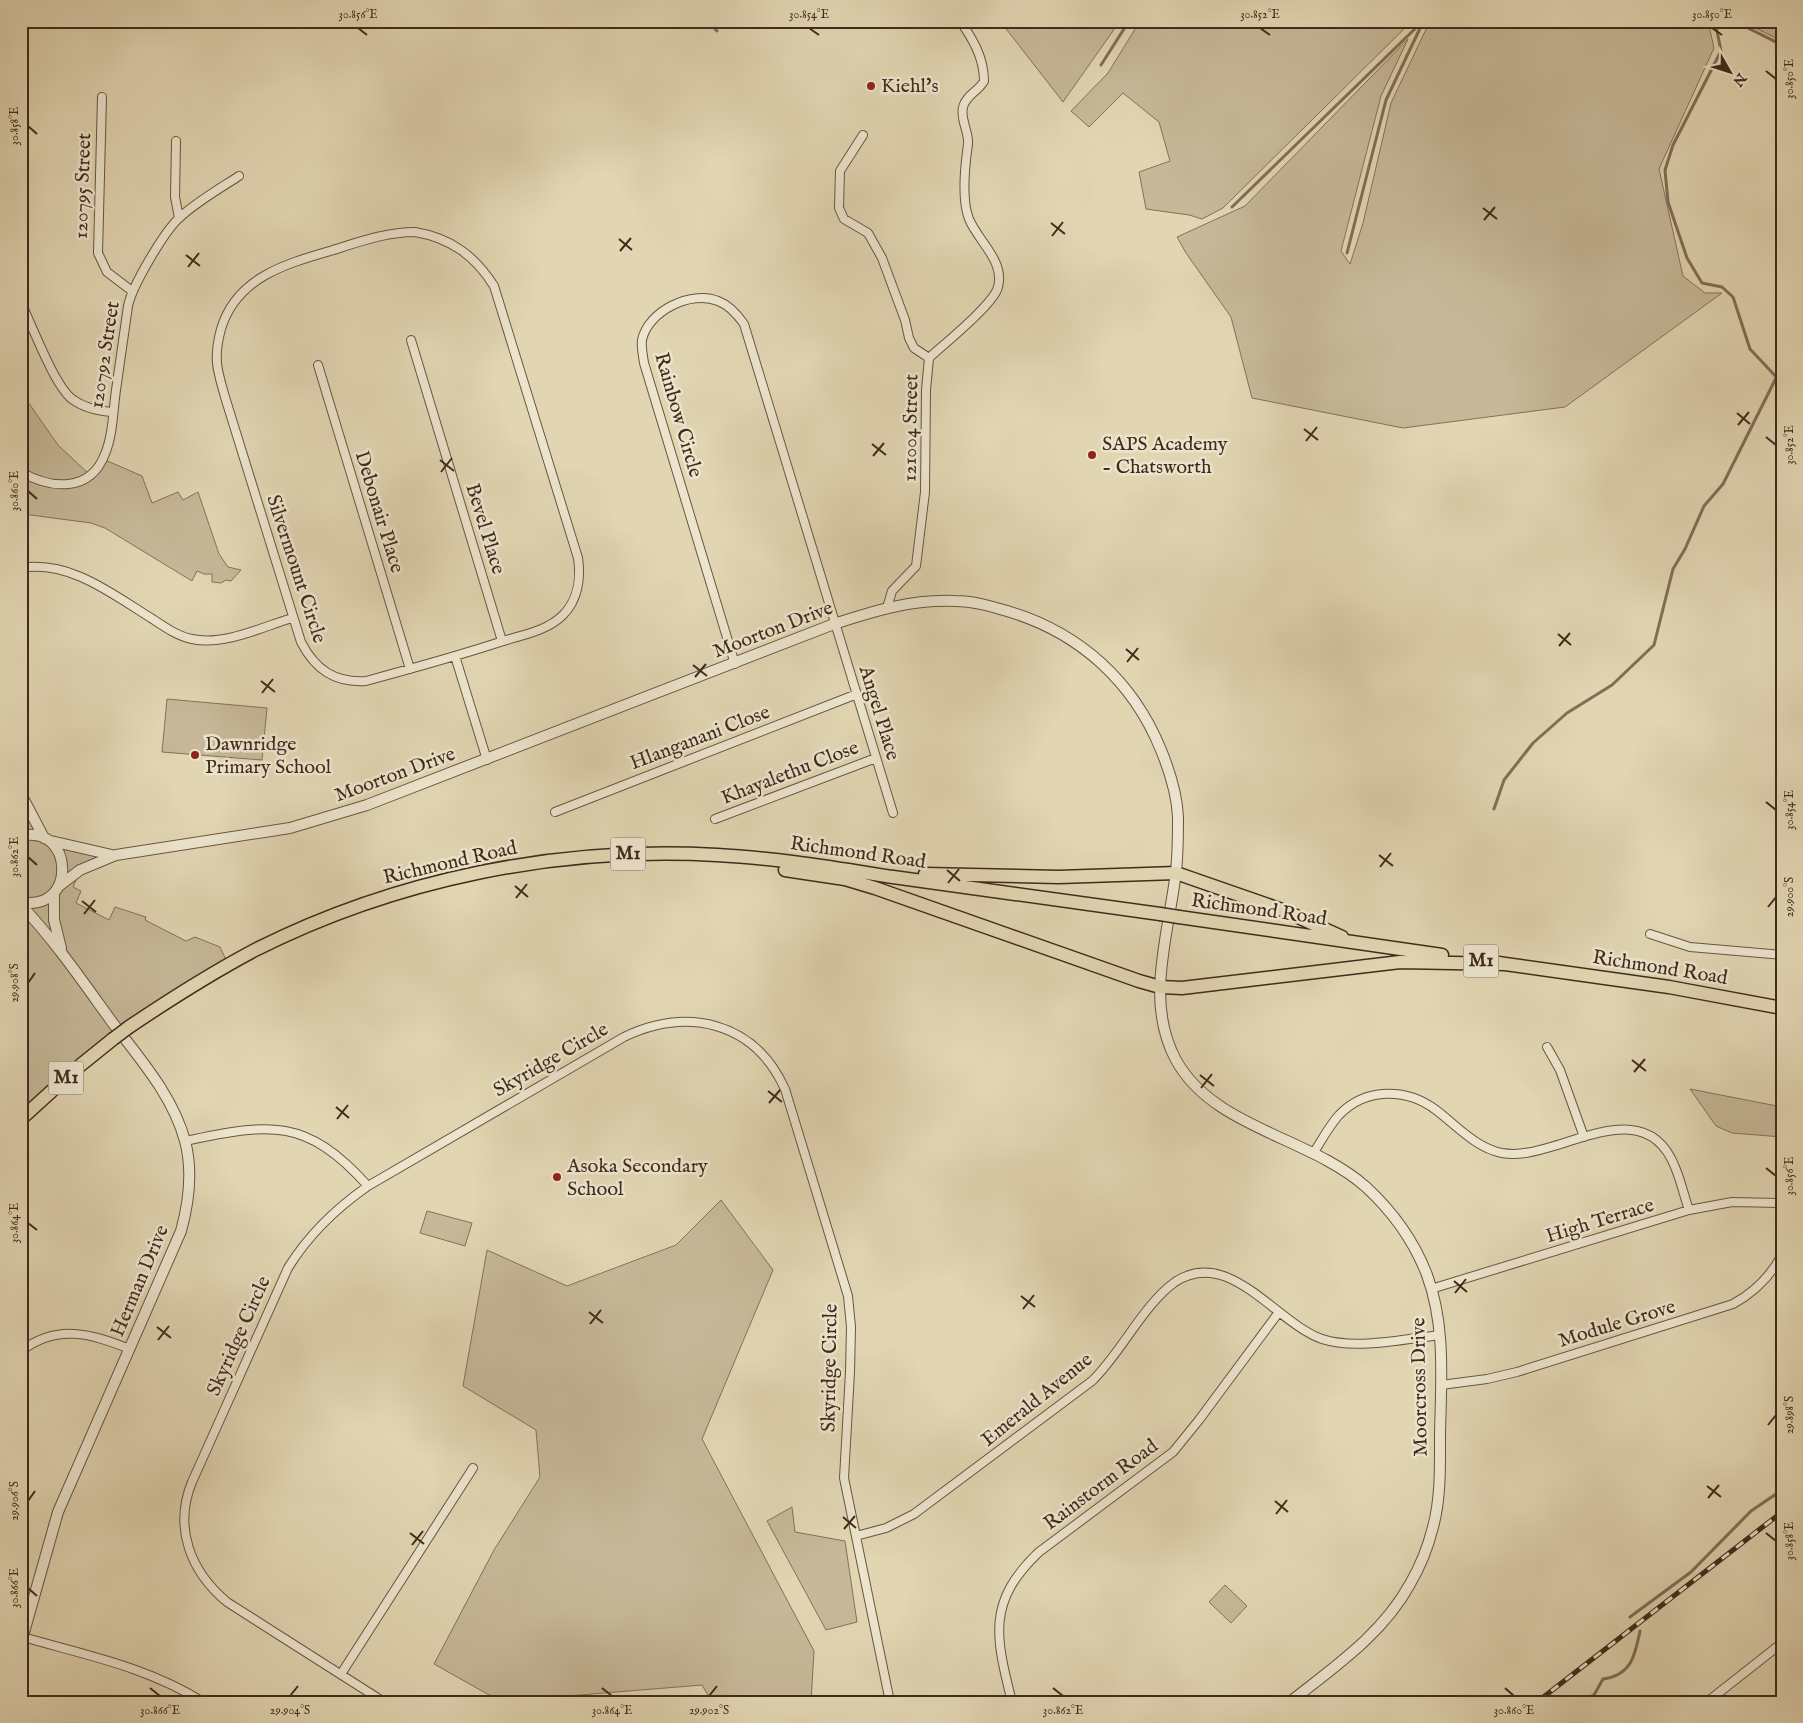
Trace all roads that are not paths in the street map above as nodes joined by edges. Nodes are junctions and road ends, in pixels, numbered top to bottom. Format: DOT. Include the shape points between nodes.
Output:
graph roads {
  1 [pos="960,21"];
  2 [pos="102,98"];
  3 [pos="863,135"];
  4 [pos="176,141"];
  5 [pos="239,176"];
  6 [pos="179,218"];
  7 [pos="132,291"];
  8 [pos="21,303"];
  9 [pos="411,340"];
  10 [pos="930,358"];
  11 [pos="318,365"];
  12 [pos="113,412"];
  13 [pos="21,472"];
  14 [pos="21,568"];
  15 [pos="887,608"];
  16 [pos="292,618"];
  17 [pos="834,624"];
  18 [pos="502,641"];
  19 [pos="455,656"];
  20 [pos="734,664"];
  21 [pos="410,669"];
  22 [pos="856,694"];
  23 [pos="876,758"];
  24 [pos="487,760"];
  25 [pos="21,794"];
  26 [pos="555,812"];
  27 [pos="893,813"];
  28 [pos="715,819"];
  29 [pos="21,836"];
  30 [pos="46,839"];
  31 [pos="116,855"];
  32 [pos="717,855"];
  33 [pos="850,870"];
  34 [pos="1176,873"];
  35 [pos="56,890"];
  36 [pos="21,904"];
  37 [pos="1166,932"];
  38 [pos="1650,934"];
  39 [pos="1352,942"];
  40 [pos="61,952"];
  41 [pos="1782,955"];
  42 [pos="1506,964"];
  43 [pos="1160,987"];
  44 [pos="1782,1008"];
  45 [pos="1547,1047"];
  46 [pos="21,1119"];
  47 [pos="1584,1137"];
  48 [pos="185,1141"];
  49 [pos="1314,1152"];
  50 [pos="368,1186"];
  51 [pos="1782,1203"];
  52 [pos="1689,1210"];
  53 [pos="1782,1255"];
  54 [pos="1432,1289"];
  55 [pos="1279,1312"];
  56 [pos="1440,1335"];
  57 [pos="130,1348"];
  58 [pos="21,1351"];
  59 [pos="1441,1385"];
  60 [pos="473,1468"];
  61 [pos="856,1536"];
  62 [pos="22,1640"];
  63 [pos="1782,1643"];
  64 [pos="341,1674"];
  65 [pos="1712,1700"];
  66 [pos="203,1702"];
  67 [pos="384,1702"];
  68 [pos="890,1702"];
  69 [pos="1012,1702"];
  70 [pos="1290,1702"];
  1 -- 10 [label="street, 121004 Street" via="975,43 984,72 984,81 964,105 962,118 968,143 964,192 968,218 994,260 999,278 998,287 985,305"];
  2 -- 7 [label="street, 120795 Street" via="98,253 107,272"];
  3 -- 10 [label="street" via="840,171 839,208 844,219 868,233 882,258 909,338 914,348"];
  4 -- 6 [label="street" via="175,196"];
  5 -- 6 [label="street, 120792 Street"];
  6 -- 7 [label="street, 120792 Street"];
  7 -- 12 [label="street, 120792 Street"];
  8 -- 12 [label="street" via="67,395 83,406"];
  9 -- 18 [label="street, Bevel Place"];
  10 -- 15 [label="street, 121004 Street" via="926,390 925,492 916,566 892,592"];
  11 -- 21 [label="street, Debonair Place"];
  12 -- 13 [label="street, 120792 Street" via="106,452 98,468 86,478 66,485 48,484"];
  14 -- 16 [label="street" via="72,573 94,583 164,627 191,639 229,637"];
  15 -- 17 [label="street, Moorton Drive"];
  15 -- 34 [label="street, Moorton Drive" via="921,601 950,601 997,608 1060,632 1110,670 1149,722 1172,777 1178,814"];
  16 -- 18 [label="street, Silvermount Circle" via="220,379 218,342 224,321 238,296 280,267 388,234 415,232 439,238 463,251 478,264 494,286 578,558 578,585 565,613 547,627"];
  16 -- 21 [label="street, Silvermount Circle" via="309,658 334,677 366,682"];
  17 -- 20 [label="street, Moorton Drive"];
  17 -- 20 [label="street, Rainbow Circle" via="744,324 719,301 703,298 680,303 652,320 642,339 644,363"];
  17 -- 22 [label="street, Angel Place"];
  18 -- 19 [label="street, Silvermount Circle"];
  19 -- 21 [label="street, Silvermount Circle"];
  19 -- 24 [label="street"];
  20 -- 24 [label="street, Moorton Drive"];
  22 -- 23 [label="street, Angel Place"];
  22 -- 26 [label="street, Hlanganani Close"];
  23 -- 27 [label="street, Angel Place"];
  23 -- 28 [label="street, Khayalethu Close"];
  24 -- 31 [label="street, Moorton Drive" via="367,805 290,828"];
  25 -- 30 [label="street, Herman Drive"];
  29 -- 30 [label="street, Moorton Drive" via="34,835"];
  30 -- 31 [label="street, Moorton Drive"];
  30 -- 35 [label="street, Herman Drive" via="58,850 63,862 63,874"];
  31 -- 35 [label="street, Moorton Drive" via="80,870"];
  32 -- 33 [label="highway, Richmond Road / M1"];
  32 -- 43 [label="highway" via="778,869 845,879"];
  32 -- 46 [label="highway, Richmond Road / M1, bridge" via="651,853 558,859 463,876 341,913 254,951 129,1027 77,1068"];
  33 -- 34 [label="highway" via="989,877"];
  33 -- 39 [label="highway, Richmond Road / M1, bridge"];
  34 -- 37 [label="street, Moorton Drive"];
  34 -- 39 [label="highway" via="1285,911"];
  35 -- 36 [label="street, Moorton Drive" via="38,902"];
  35 -- 40 [label="street, Herman Drive" via="54,920"];
  36 -- 40 [label="street, Herman Drive"];
  37 -- 43 [label="street, Moorcross Drive"];
  38 -- 41 [label="street" via="1690,947"];
  39 -- 42 [label="highway, Richmond Road / M1"];
  40 -- 48 [label="street, Herman Drive" via="169,1100"];
  42 -- 43 [label="highway" via="1400,962 1182,988"];
  42 -- 44 [label="highway, Richmond Road / M1" via="1669,987"];
  43 -- 49 [label="street, Moorcross Drive" via="1164,1031 1174,1057 1187,1076 1226,1110"];
  45 -- 47 [label="street" via="1563,1077"];
  47 -- 49 [label="street" via="1530,1152 1504,1153 1475,1141 1417,1098 1383,1093 1362,1100 1340,1114"];
  47 -- 52 [label="street" via="1624,1128 1655,1139 1675,1166"];
  48 -- 50 [label="street" via="242,1129 284,1131 329,1149"];
  48 -- 57 [label="street, Herman Drive" via="189,1176 186,1212 165,1270"];
  49 -- 54 [label="street, Moorcross Drive" via="1366,1187 1394,1217 1420,1258"];
  50 -- 61 [label="street, Skyridge Circle" via="639,1030 665,1022 699,1022 727,1030 747,1041 766,1058 785,1089 848,1296 851,1327 844,1478"];
  50 -- 64 [label="street, Skyridge Circle" via="319,1226 288,1268 192,1482 183,1520 191,1558 214,1590 227,1602"];
  51 -- 52 [label="street, High Terrace" via="1732,1202"];
  52 -- 54 [label="street, High Terrace"];
  53 -- 59 [label="street, Module Grove" via="1758,1288 1733,1304 1509,1374"];
  54 -- 56 [label="street, Moorcross Drive"];
  55 -- 56 [label="street, Emerald Avenue" via="1314,1335 1344,1343"];
  55 -- 61 [label="street, Emerald Avenue" via="1225,1276 1204,1273 1178,1281 1157,1299 1092,1381 914,1514 886,1528"];
  55 -- 69 [label="street, Rainstorm Road" via="1173,1452 1038,1552 1010,1585 1001,1609 998,1636"];
  56 -- 59 [label="street, Moorcross Drive"];
  57 -- 58 [label="street" via="90,1334 70,1333 42,1339"];
  57 -- 62 [label="street, Herman Drive" via="58,1512"];
  59 -- 70 [label="street, Moorcross Drive" via="1438,1499 1434,1524 1418,1569 1394,1610 1374,1633"];
  60 -- 64 [label="street"];
  61 -- 68 [label="street, Skyridge Circle"];
  62 -- 66 [label="street" via="145,1672"];
  63 -- 65 [label="street"];
  64 -- 67 [label="street, Skyridge Circle"];
}
